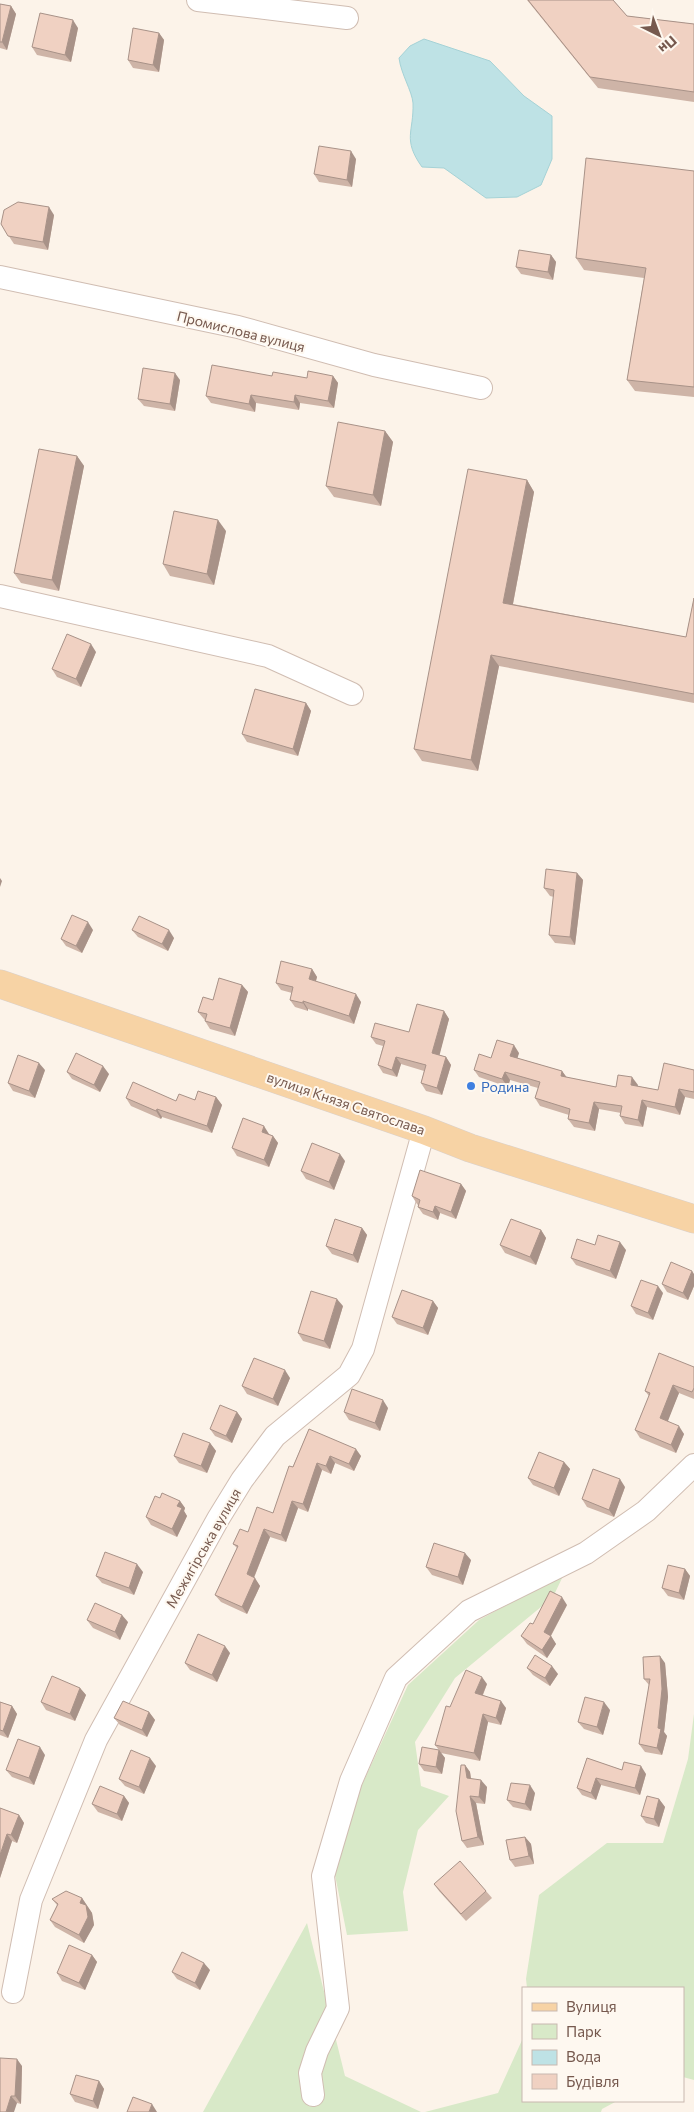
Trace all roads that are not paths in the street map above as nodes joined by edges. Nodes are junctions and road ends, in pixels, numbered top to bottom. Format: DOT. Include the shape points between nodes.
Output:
graph roads {
  1 [pos="198,0"];
  2 [pos="347,18"];
  3 [pos="0,277"];
  4 [pos="481,388"];
  5 [pos="0,596"];
  6 [pos="352,694"];
  7 [pos="0,984"];
  8 [pos="424,1130"];
  9 [pos="694,1219"];
  10 [pos="694,1465"];
  11 [pos="13,1992"];
  12 [pos="313,2095"];
  1 -- 2 [label="street"];
  3 -- 4 [label="street, Промислова вулиця" via="238,328 374,365"];
  5 -- 6 [label="street" via="268,656"];
  7 -- 8 [label="main road, вулиця Князя Святослава"];
  8 -- 9 [label="main road, вулиця Князя Святослава" via="470,1148"];
  8 -- 11 [label="street, Межигірська вулиця" via="363,1349 349,1375 275,1436 242,1480 96,1740 31,1900"];
  10 -- 12 [label="street" via="646,1511 586,1553 469,1612 396,1678 352,1781 323,1876 338,2008 310,2073"];
}
